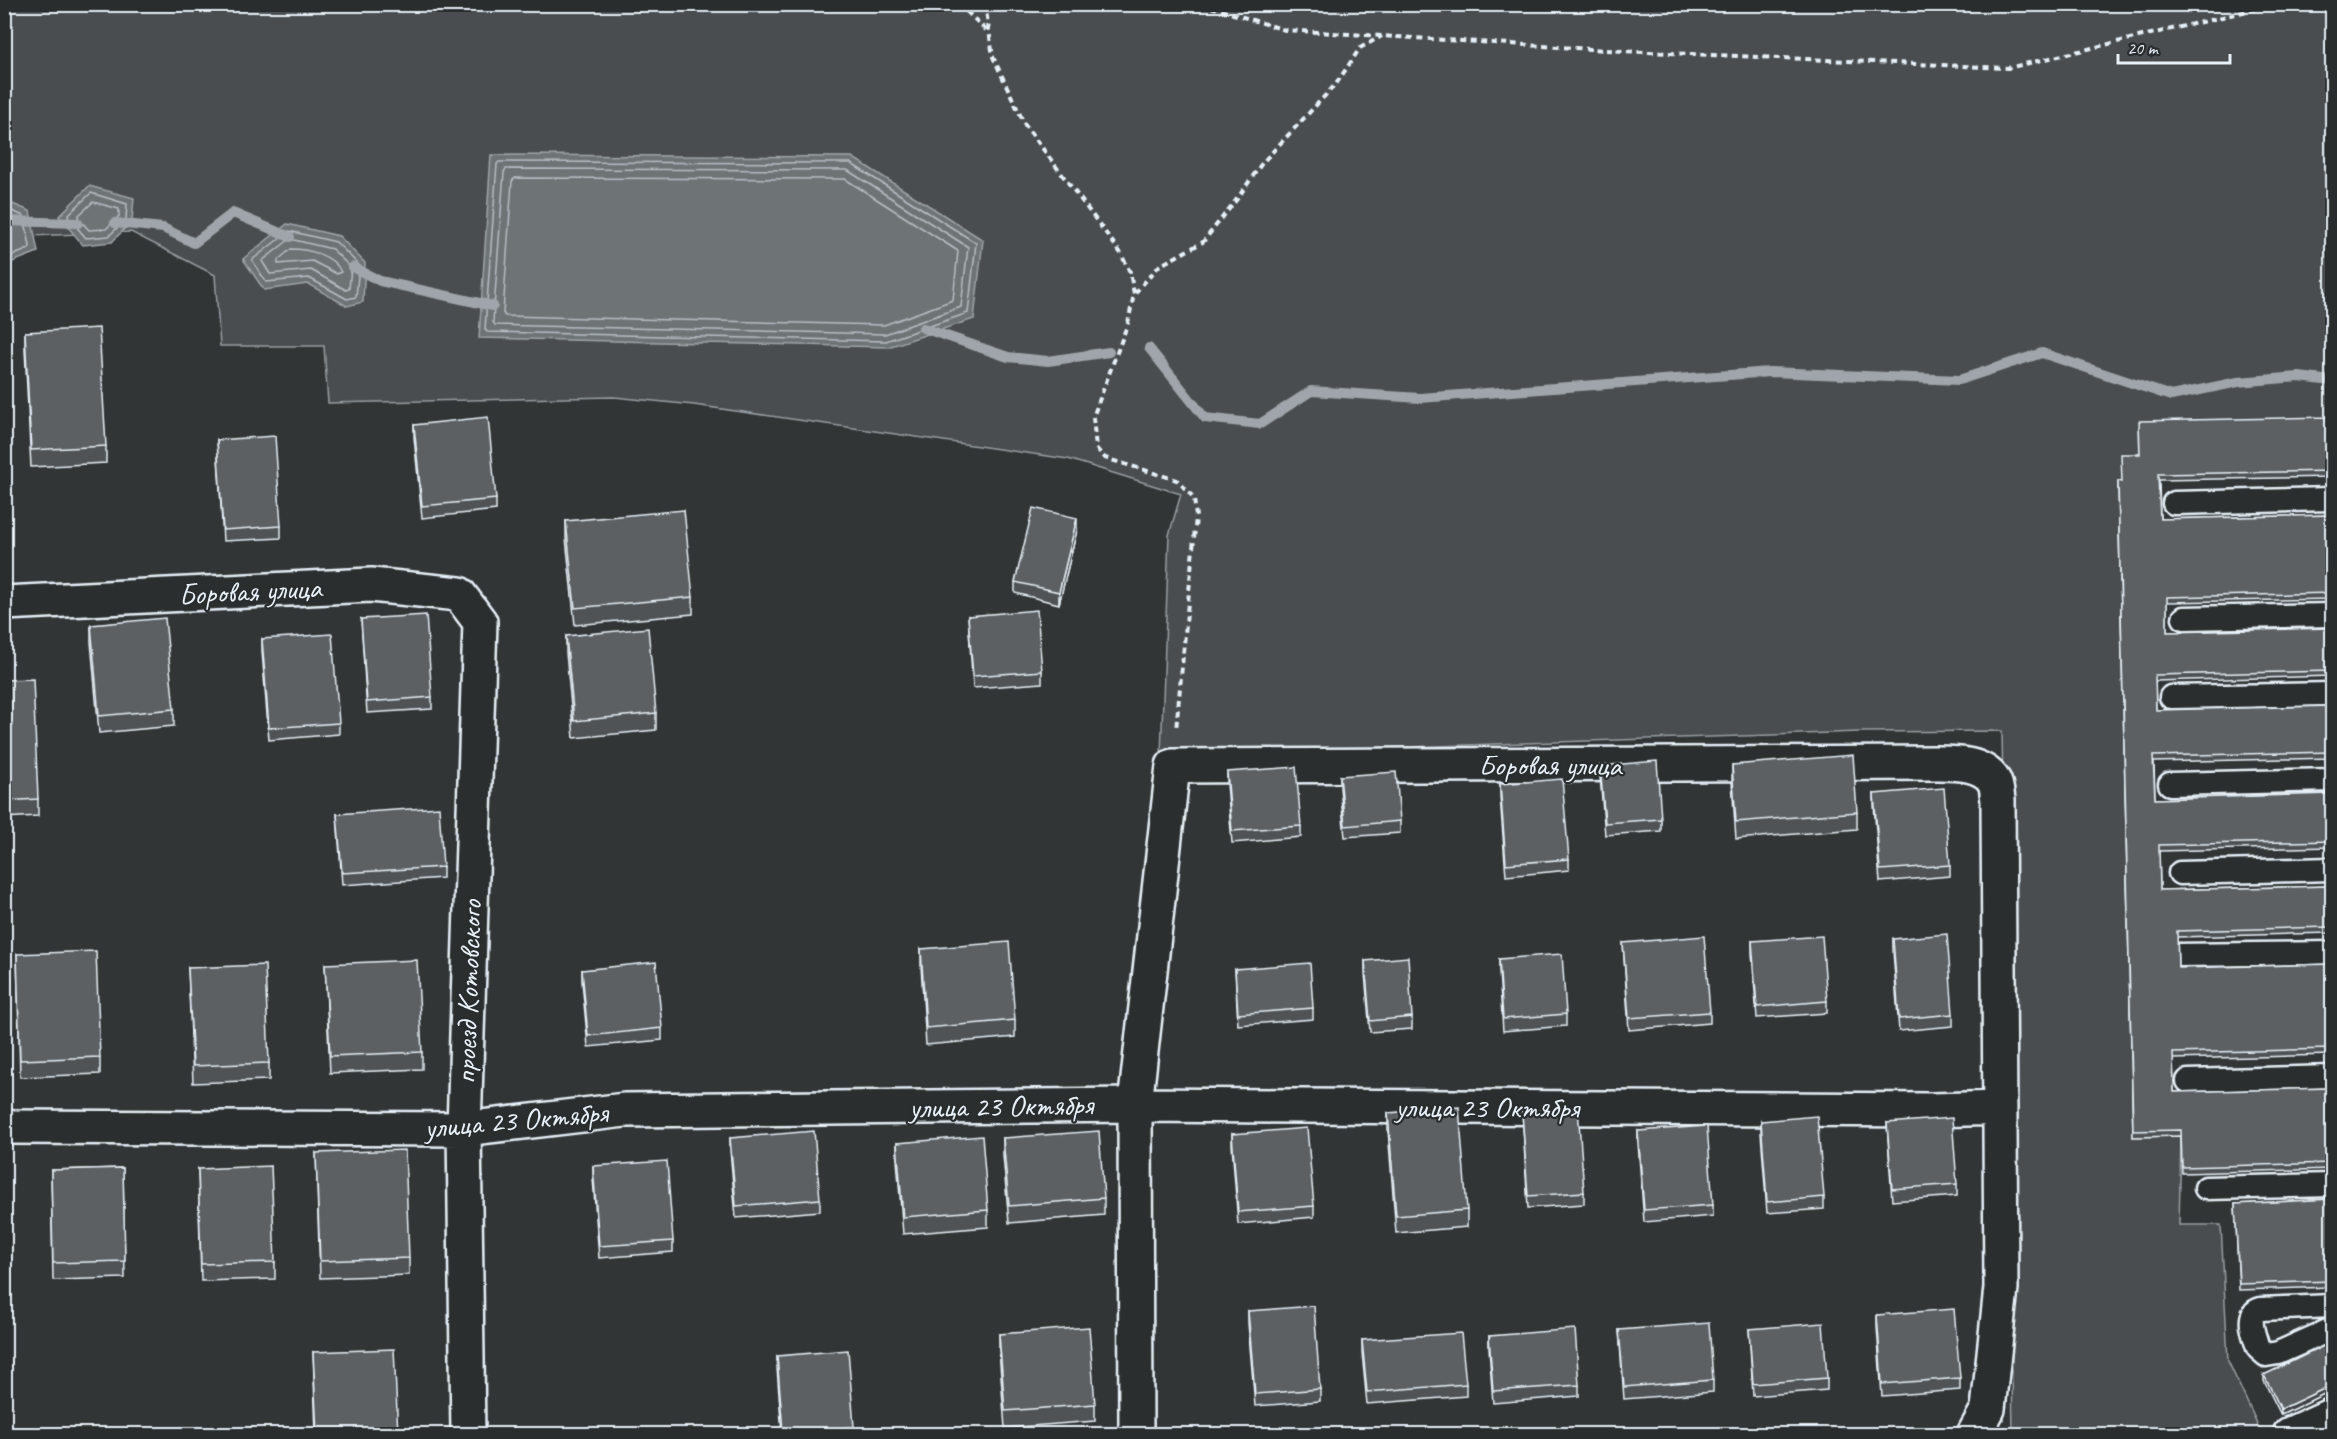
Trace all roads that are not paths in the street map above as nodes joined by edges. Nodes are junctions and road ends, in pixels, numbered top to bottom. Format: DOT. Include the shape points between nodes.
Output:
graph roads {
  1 [pos="2332,499"];
  2 [pos="2174,502"];
  3 [pos="4,603"];
  4 [pos="2332,615"];
  5 [pos="2184,618"];
  6 [pos="480,622"];
  7 [pos="2332,694"];
  8 [pos="2171,697"];
  9 [pos="2332,780"];
  10 [pos="2170,784"];
  11 [pos="2332,869"];
  12 [pos="2180,873"];
  13 [pos="2332,953"];
  14 [pos="2178,956"];
  15 [pos="2332,1077"];
  16 [pos="2188,1081"];
  17 [pos="1134,1105"];
  18 [pos="2000,1108"];
  19 [pos="4,1127"];
  20 [pos="464,1129"];
  21 [pos="2332,1185"];
  22 [pos="2206,1188"];
  23 [pos="2332,1306"];
  24 [pos="2332,1329"];
  25 [pos="2332,1414"];
  26 [pos="468,1434"];
  27 [pos="1136,1434"];
  28 [pos="1974,1434"];
  29 [pos="2290,1434"];
  1 -- 2 [label="lane"];
  3 -- 6 [label="street, Боровая улица" via="371,585 459,594"];
  4 -- 5 [label="lane"];
  6 -- 20 [label="street, проезд Котовского"];
  7 -- 8 [label="lane"];
  9 -- 10 [label="lane"];
  11 -- 12 [label="lane"];
  13 -- 14 [label="lane"];
  15 -- 16 [label="lane"];
  17 -- 18 [label="street, улица 23 Октября"];
  17 -- 18 [label="street, Боровая улица" via="1173,766 1949,763 1981,770 1994,781 1998,801"];
  17 -- 20 [label="street, улица 23 Октября" via="624,1110"];
  17 -- 27 [label="street"];
  18 -- 28 [label="street" via="2001,1288 1988,1409"];
  19 -- 20 [label="street, улица 23 Октября"];
  20 -- 26 [label="street, проезд Котовского"];
  21 -- 22 [label="lane"];
  23 -- 24 [label="lane" via="2261,1309 2256,1310 2252,1321 2258,1348 2266,1355"];
  25 -- 29 [label="street"];
}
